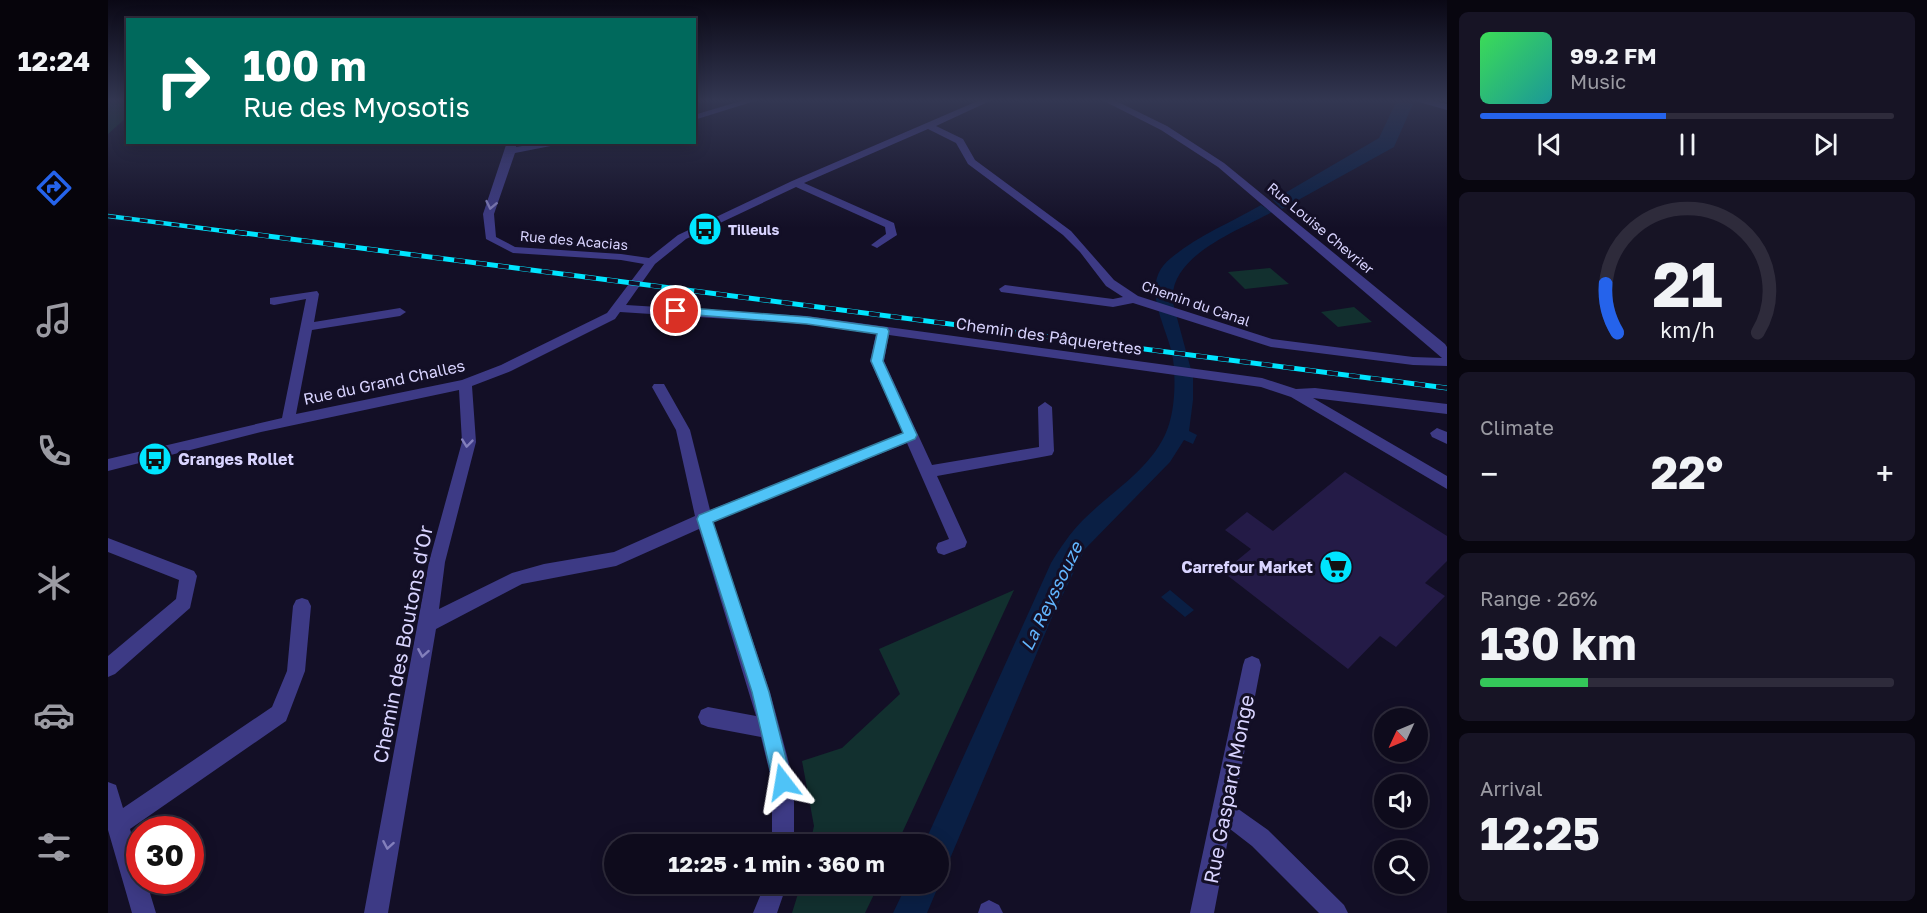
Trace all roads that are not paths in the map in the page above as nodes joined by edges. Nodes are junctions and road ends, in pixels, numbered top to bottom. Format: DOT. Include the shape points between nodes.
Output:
graph roads {
  1 [pos="890,143"];
  2 [pos="961,143"];
  3 [pos="1187,143"];
  4 [pos="545,144"];
  5 [pos="512,147"];
  6 [pos="796,183"];
  7 [pos="877,245"];
  8 [pos="651,262"];
  9 [pos="1005,289"];
  10 [pos="1134,299"];
  11 [pos="274,301"];
  12 [pos="620,308"];
  13 [pos="400,312"];
  14 [pos="307,327"];
  15 [pos="883,331"];
  16 [pos="1447,355"];
  17 [pos="1447,362"];
  18 [pos="465,384"];
  19 [pos="659,387"];
  20 [pos="1296,394"];
  21 [pos="1045,407"];
  22 [pos="1447,409"];
  23 [pos="288,421"];
  24 [pos="910,435"];
  25 [pos="108,465"];
  26 [pos="927,472"];
  27 [pos="1447,483"];
  28 [pos="704,519"];
  29 [pos="108,545"];
  30 [pos="944,548"];
  31 [pos="302,606"];
  32 [pos="428,624"];
  33 [pos="1252,665"];
  34 [pos="108,668"];
  35 [pos="708,717"];
  36 [pos="769,728"];
  37 [pos="108,792"];
  38 [pos="1224,812"];
  39 [pos="118,825"];
  40 [pos="783,834"];
  41 [pos="772,894"];
  42 [pos="144,913"];
  43 [pos="376,913"];
  44 [pos="765,913"];
  45 [pos="1202,913"];
  46 [pos="1336,913"];
  1 -- 6 [label="street, Rue du Grand Challes"];
  2 -- 10 [label="street, Chemin du Canal" via="971,162 1067,233 1110,283"];
  3 -- 16 [label="street, Rue Louise Chevrier" via="1264,200"];
  4 -- 5 [label="street"];
  5 -- 8 [label="street, Rue des Acacias, one-way" via="492,195 486,226 491,239 513,250"];
  6 -- 7 [label="street" via="890,225 892,235"];
  6 -- 8 [label="street, Rue du Grand Challes" via="682,237"];
  8 -- 12 [label="street, Rue du Grand Challes"];
  9 -- 10 [label="street" via="1113,303"];
  10 -- 17 [label="street, Chemin du Canal" via="1271,343"];
  11 -- 14 [label="street" via="313,294"];
  12 -- 15 [label="street, Chemin des Pâquerettes" via="807,320"];
  12 -- 18 [label="street, Rue du Grand Challes" via="595,326"];
  13 -- 14 [label="street"];
  14 -- 23 [label="street"];
  15 -- 20 [label="street, Chemin des Pâquerettes" via="1262,383"];
  15 -- 24 [label="street" via="877,361"];
  18 -- 23 [label="street, Rue du Grand Challes"];
  18 -- 32 [label="street, Chemin des Boutons d'Or, one-way" via="469,442 437,562"];
  19 -- 28 [label="street" via="683,430"];
  20 -- 22 [label="street"];
  20 -- 27 [label="street, Chemin des Pâquerettes"];
  21 -- 26 [label="street" via="1047,451"];
  23 -- 25 [label="street, Rue du Grand Challes"];
  24 -- 26 [label="street"];
  24 -- 28 [label="street"];
  26 -- 30 [label="street" via="959,542"];
  28 -- 32 [label="street" via="616,559 518,578"];
  28 -- 36 [label="street"];
  29 -- 34 [label="street" via="188,576 184,603"];
  31 -- 39 [label="street" via="296,671 279,714"];
  32 -- 43 [label="street, Chemin des Boutons d'Or, one-way"];
  33 -- 38 [label="street, Rue Gaspard Monge"];
  35 -- 36 [label="street"];
  36 -- 40 [label="street" via="783,782"];
  37 -- 39 [label="street"];
  38 -- 45 [label="street, Rue Gaspard Monge"];
  38 -- 46 [label="street" via="1260,838"];
  39 -- 42 [label="street"];
  41 -- 44 [label="street"];
}
